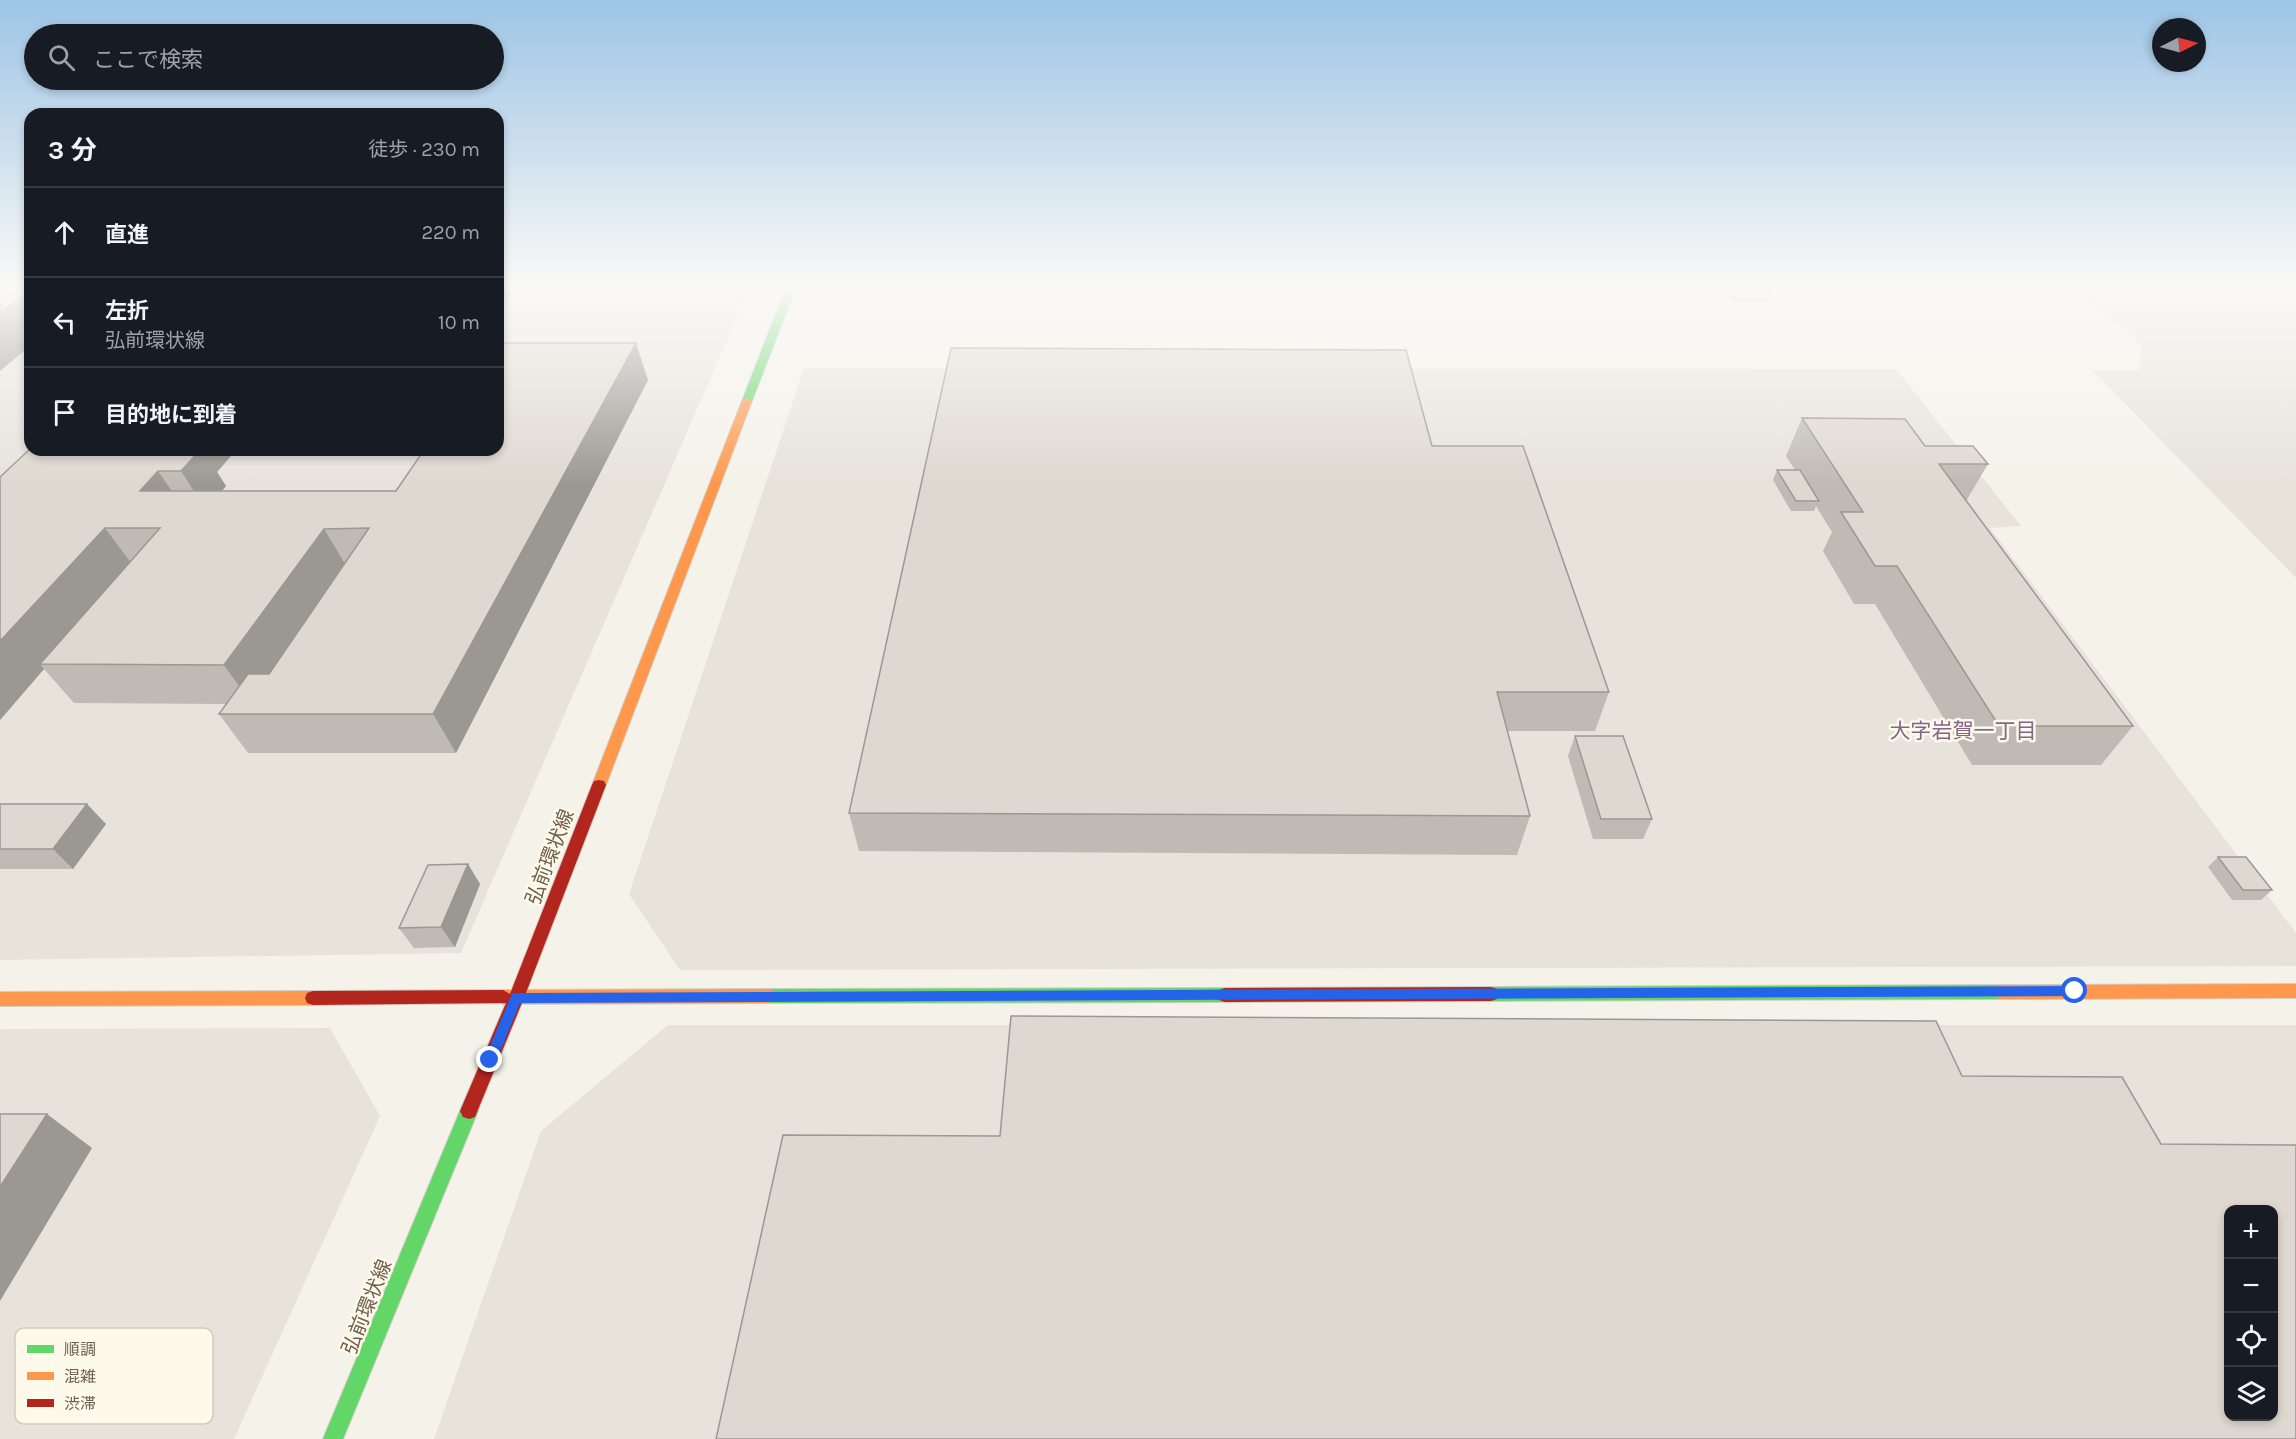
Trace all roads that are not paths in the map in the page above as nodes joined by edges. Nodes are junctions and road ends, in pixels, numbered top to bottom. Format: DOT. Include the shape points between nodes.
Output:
graph roads {
  1 [pos="766,352"];
  2 [pos="2296,992"];
  3 [pos="516,998"];
  4 [pos="0,999"];
  5 [pos="333,1439"];
  1 -- 3 [label="street, 弘前環状線"];
  2 -- 3 [label="street"];
  3 -- 4 [label="street"];
  3 -- 5 [label="street, 弘前環状線"];
}
